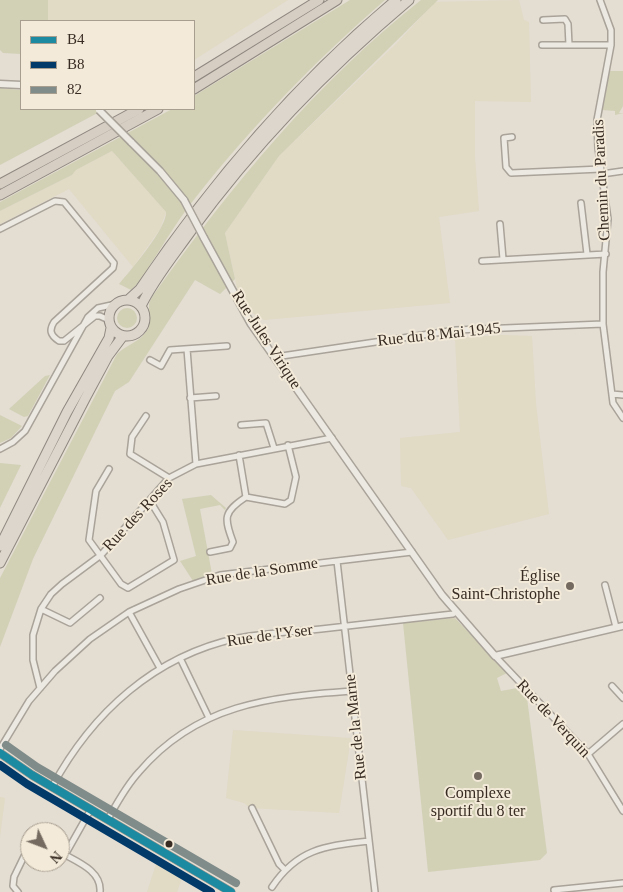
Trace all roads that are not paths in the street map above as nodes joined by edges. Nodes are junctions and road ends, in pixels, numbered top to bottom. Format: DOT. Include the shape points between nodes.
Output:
graph roads {
  1 [pos="319,0"];
  2 [pos="337,0"];
  3 [pos="396,0"];
  4 [pos="409,0"];
  5 [pos="600,0"];
  6 [pos="543,20"];
  7 [pos="542,45"];
  8 [pos="569,45"];
  9 [pos="611,45"];
  10 [pos="195,77"];
  11 [pos="0,84"];
  12 [pos="20,85"];
  13 [pos="195,87"];
  14 [pos="99,110"];
  15 [pos="137,110"];
  16 [pos="156,110"];
  17 [pos="512,137"];
  18 [pos="602,171"];
  19 [pos="623,171"];
  20 [pos="0,184"];
  21 [pos="0,195"];
  22 [pos="581,203"];
  23 [pos="500,224"];
  24 [pos="0,229"];
  25 [pos="587,254"];
  26 [pos="606,254"];
  27 [pos="503,259"];
  28 [pos="482,261"];
  29 [pos="128,300"];
  30 [pos="116,304"];
  31 [pos="140,306"];
  32 [pos="110,324"];
  33 [pos="603,324"];
  34 [pos="84,327"];
  35 [pos="123,336"];
  36 [pos="227,346"];
  37 [pos="187,349"];
  38 [pos="275,357"];
  39 [pos="150,360"];
  40 [pos="612,394"];
  41 [pos="623,394"];
  42 [pos="216,396"];
  43 [pos="190,398"];
  44 [pos="146,416"];
  45 [pos="623,418"];
  46 [pos="241,425"];
  47 [pos="333,437"];
  48 [pos="288,445"];
  49 [pos="274,448"];
  50 [pos="0,449"];
  51 [pos="239,455"];
  52 [pos="196,464"];
  53 [pos="109,469"];
  54 [pos="169,478"];
  55 [pos="246,497"];
  56 [pos="150,501"];
  57 [pos="0,546"];
  58 [pos="210,552"];
  59 [pos="412,552"];
  60 [pos="101,555"];
  61 [pos="337,561"];
  62 [pos="0,563"];
  63 [pos="605,585"];
  64 [pos="100,598"];
  65 [pos="41,609"];
  66 [pos="129,612"];
  67 [pos="456,612"];
  68 [pos="345,626"];
  69 [pos="620,626"];
  70 [pos="496,656"];
  71 [pos="180,658"];
  72 [pos="160,668"];
  73 [pos="612,686"];
  74 [pos="40,688"];
  75 [pos="352,691"];
  76 [pos="623,698"];
  77 [pos="209,718"];
  78 [pos="623,724"];
  79 [pos="0,749"];
  80 [pos="0,753"];
  81 [pos="588,754"];
  82 [pos="0,759"];
  83 [pos="32,775"];
  84 [pos="52,787"];
  85 [pos="252,808"];
  86 [pos="90,810"];
  87 [pos="623,810"];
  88 [pos="108,820"];
  89 [pos="70,841"];
  90 [pos="370,841"];
  91 [pos="70,858"];
  92 [pos="20,865"];
  93 [pos="285,870"];
  94 [pos="623,883"];
  95 [pos="272,887"];
  96 [pos="554,890"];
  97 [pos="18,892"];
  98 [pos="100,892"];
  99 [pos="231,892"];
  100 [pos="376,892"];
  1 -- 10 [label="highway"];
  2 -- 13 [label="highway"];
  3 -- 29 [label="highway" via="334,55 246,148 204,199 140,289"];
  4 -- 31 [label="highway" via="339,62 252,154 175,253"];
  5 -- 9 [label="street, Chemin du Paradis" via="611,30"];
  6 -- 8 [label="street" via="565,20"];
  7 -- 8 [label="street"];
  8 -- 9 [label="street"];
  9 -- 18 [label="street, Chemin du Paradis" via="597,120"];
  11 -- 12 [label="street"];
  14 -- 38 [label="street, Rue Jules Virique, bridge" via="184,200 251,324"];
  15 -- 20 [label="highway"];
  16 -- 21 [label="highway"];
  17 -- 18 [label="street" via="504,138 506,167 511,173"];
  18 -- 19 [label="street"];
  18 -- 26 [label="street, Chemin du Paradis" via="608,219"];
  22 -- 25 [label="street"];
  23 -- 27 [label="street"];
  24 -- 34 [label="street" via="55,201 64,202 114,263 113,268 54,322 50,330 55,338 64,341"];
  25 -- 26 [label="street"];
  25 -- 27 [label="street"];
  26 -- 33 [label="street, Chemin du Paradis"];
  27 -- 28 [label="street"];
  29 -- 30 [label="highway"];
  29 -- 31 [label="highway"];
  30 -- 32 [label="highway" via="109,314"];
  30 -- 34 [label="street" via="93,311"];
  31 -- 35 [label="highway" via="145,317 143,328 134,335"];
  32 -- 34 [label="street" via="95,316"];
  32 -- 35 [label="highway"];
  32 -- 57 [label="highway" via="109,338 67,412"];
  33 -- 38 [label="street, Rue du 8 Mai 1945" via="456,330"];
  33 -- 40 [label="street, Chemin du Paradis"];
  34 -- 50 [label="street" via="25,431"];
  35 -- 62 [label="highway" via="108,356"];
  36 -- 37 [label="street"];
  37 -- 39 [label="street" via="170,350 161,366"];
  37 -- 43 [label="street"];
  38 -- 47 [label="street, Rue Jules Virique"];
  40 -- 41 [label="street"];
  40 -- 45 [label="street, Chemin du Paradis" via="615,408"];
  42 -- 43 [label="street"];
  43 -- 52 [label="street"];
  44 -- 54 [label="street" via="132,437 130,454"];
  46 -- 49 [label="street" via="266,423"];
  47 -- 48 [label="street, Rue des Roses"];
  47 -- 59 [label="street, Rue Jules Virique"];
  48 -- 49 [label="street, Rue des Roses"];
  48 -- 55 [label="street" via="296,478 291,500 285,504"];
  49 -- 51 [label="street, Rue des Roses"];
  51 -- 52 [label="street, Rue des Roses"];
  51 -- 55 [label="street"];
  52 -- 54 [label="street, Rue des Roses"];
  53 -- 60 [label="street" via="96,491 89,540"];
  54 -- 56 [label="street, Rue des Roses"];
  55 -- 58 [label="street" via="236,503 225,520 233,542 230,548"];
  56 -- 60 [label="street, Rue des Roses"];
  56 -- 60 [label="street" via="163,522 174,560 128,588 121,584"];
  59 -- 61 [label="street, Rue de la Somme"];
  59 -- 67 [label="street, Rue Jules Virique"];
  60 -- 65 [label="street, Rue des Roses" via="62,584"];
  61 -- 66 [label="street, Rue de la Somme" via="220,576 179,589"];
  61 -- 68 [label="street, Rue de la Marne"];
  63 -- 69 [label="street"];
  64 -- 65 [label="street" via="70,623"];
  65 -- 74 [label="street, Rue des Roses" via="33,635 33,660"];
  66 -- 72 [label="street"];
  66 -- 74 [label="street, Rue de la Somme" via="90,639"];
  67 -- 68 [label="street, Rue de l'Yser"];
  67 -- 70 [label="street, Rue Jules Virique"];
  68 -- 71 [label="street, Rue de l'Yser" via="239,638"];
  68 -- 75 [label="street, Rue de la Marne"];
  69 -- 70 [label="street"];
  70 -- 81 [label="street, Rue de Verquin"];
  71 -- 72 [label="street, Rue de l'Yser"];
  71 -- 77 [label="street"];
  72 -- 84 [label="street, Rue de l'Yser" via="131,688 96,720"];
  73 -- 76 [label="street"];
  74 -- 79 [label="street, Rue de la Somme"];
  75 -- 77 [label="street" via="259,701"];
  75 -- 90 [label="street, Rue de la Marne"];
  77 -- 88 [label="street" via="168,743 138,772"];
  78 -- 81 [label="street"];
  80 -- 83 [label="main road"];
  81 -- 87 [label="street, Rue de Verquin"];
  82 -- 83 [label="main road"];
  83 -- 84 [label="main road"];
  84 -- 86 [label="main road"];
  85 -- 93 [label="street"];
  86 -- 88 [label="main road"];
  86 -- 89 [label="street"];
  88 -- 99 [label="main road"];
  90 -- 93 [label="street" via="317,848"];
  90 -- 100 [label="street, Rue de la Marne"];
  91 -- 98 [label="street" via="96,876"];
  92 -- 97 [label="street" via="13,886"];
  93 -- 95 [label="street"];
  94 -- 96 [label="street"];
}
